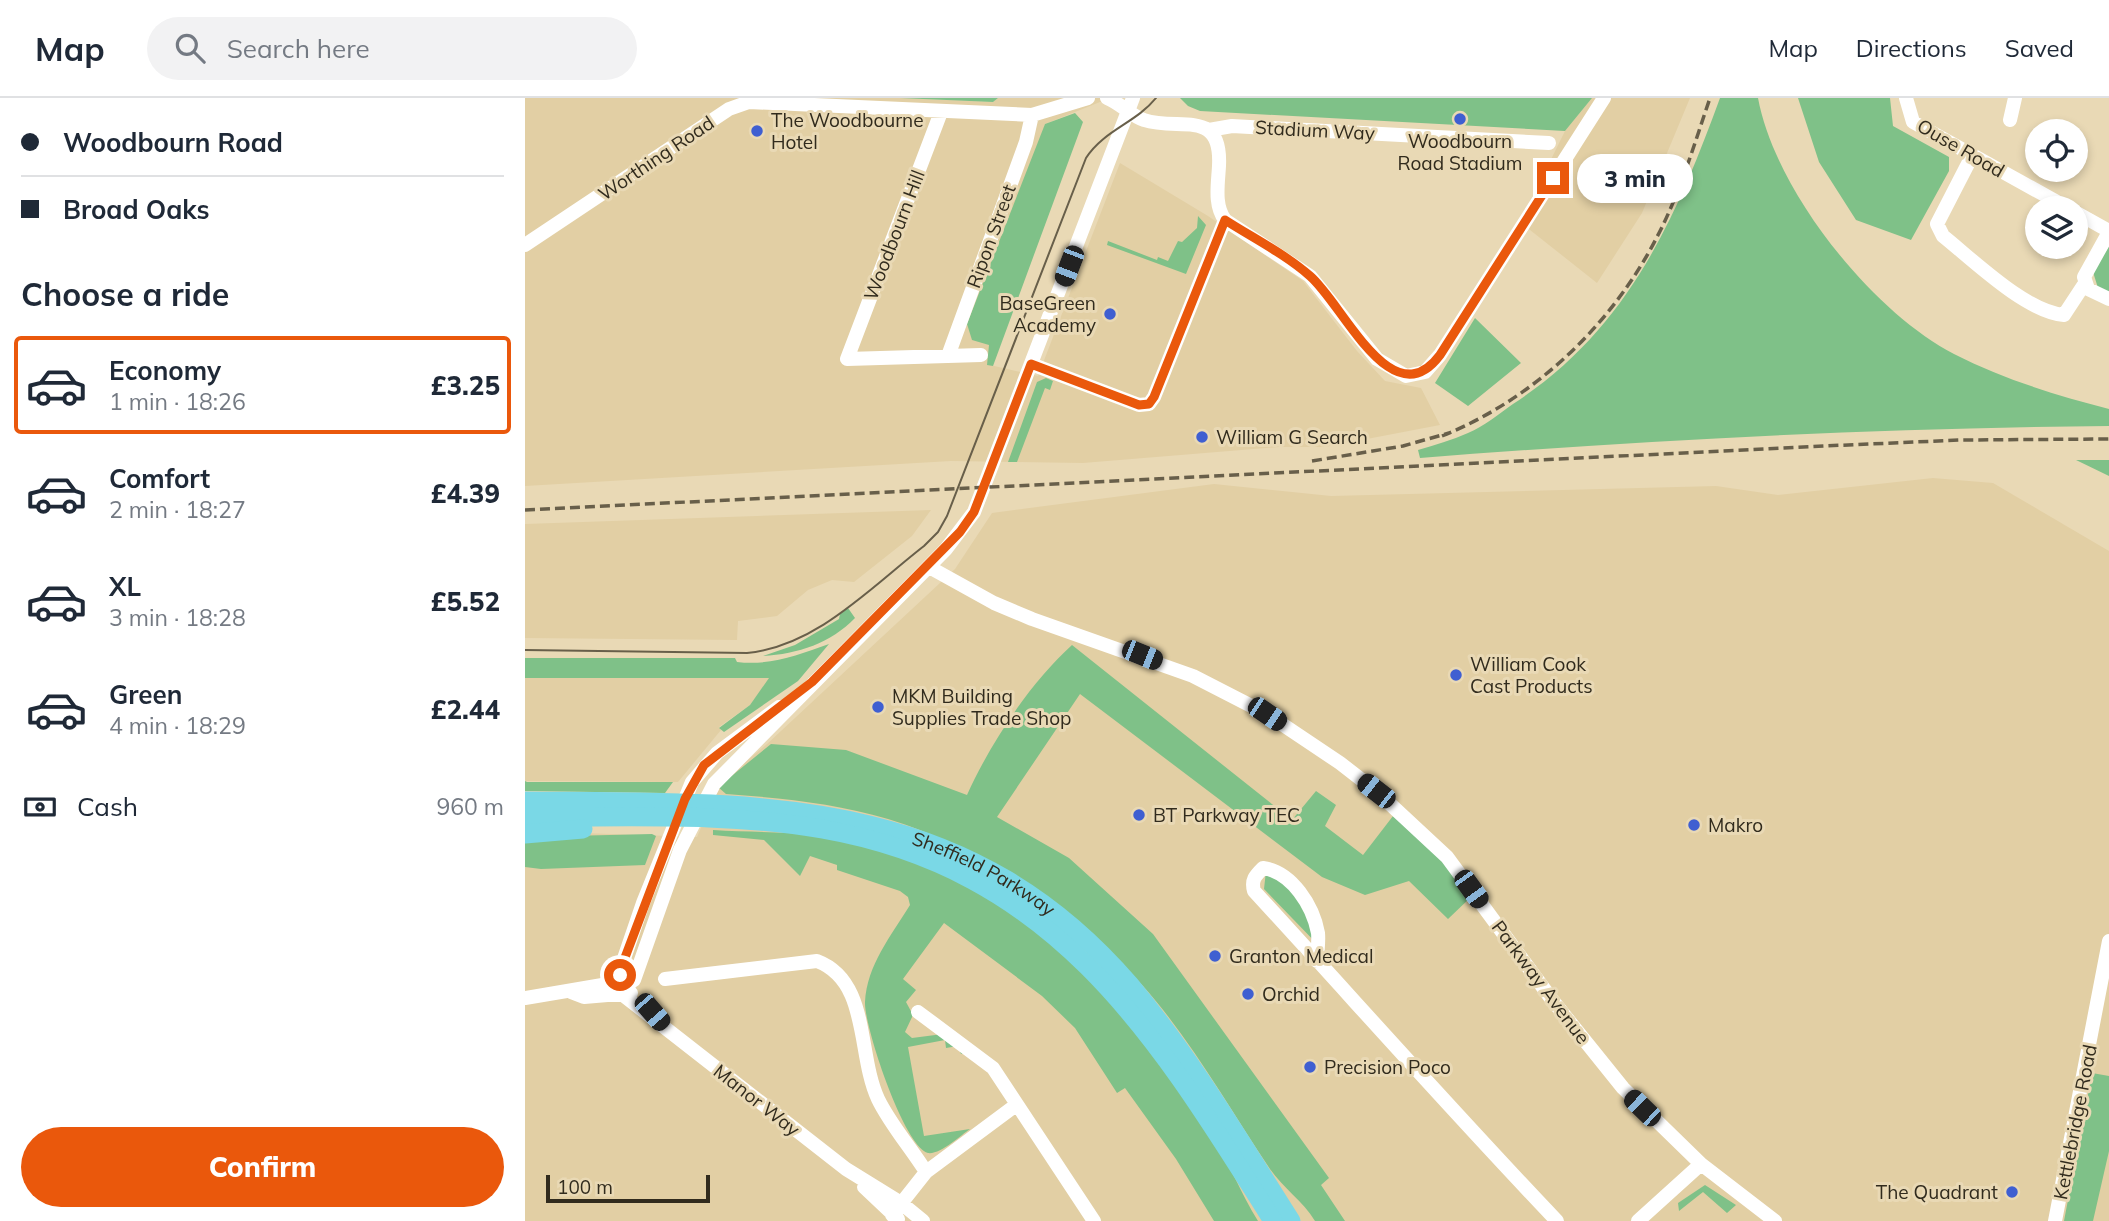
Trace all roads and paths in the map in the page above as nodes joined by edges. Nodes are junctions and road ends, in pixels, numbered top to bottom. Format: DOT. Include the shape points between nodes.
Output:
graph roads {
  1 [pos="1088,98"];
  2 [pos="1107,98"];
  3 [pos="1604,98"];
  4 [pos="1906,98"];
  5 [pos="2015,98"];
  6 [pos="1131,103"];
  7 [pos="724,104"];
  8 [pos="941,112"];
  9 [pos="1033,115"];
  10 [pos="2010,120"];
  11 [pos="1209,131"];
  12 [pos="1549,143"];
  13 [pos="1972,156"];
  14 [pos="2046,196"];
  15 [pos="2088,219"];
  16 [pos="1225,220"];
  17 [pos="2109,231"];
  18 [pos="525,246"];
  19 [pos="2085,284"];
  20 [pos="2109,299"];
  21 [pos="981,355"];
  22 [pos="948,356"];
  23 [pos="1031,364"];
  24 [pos="929,567"];
  25 [pos="809,685"];
  26 [pos="525,801"];
  27 [pos="703,814"];
  28 [pos="661,815"];
  29 [pos="525,817"];
  30 [pos="525,834"];
  31 [pos="655,873"];
  32 [pos="670,878"];
  33 [pos="2109,940"];
  34 [pos="1317,961"];
  35 [pos="665,979"];
  36 [pos="624,986"];
  37 [pos="525,998"];
  38 [pos="918,1012"];
  39 [pos="1016,1105"];
  40 [pos="1701,1164"];
  41 [pos="926,1172"];
  42 [pos="898,1213"];
  43 [pos="923,1221"];
  44 [pos="1094,1221"];
  45 [pos="1273,1221"];
  46 [pos="1291,1221"];
  47 [pos="1557,1221"];
  48 [pos="1638,1221"];
  49 [pos="1775,1221"];
  50 [pos="2055,1221"];
  1 -- 9 [label="street, Worthing Road"];
  2 -- 6 [label="street"];
  3 -- 16 [label="street" via="1425,372 1406,376 1387,367 1310,276"];
  4 -- 13 [label="street, Ouse Road" via="1913,122"];
  5 -- 10 [label="street"];
  6 -- 11 [label="street" via="1145,121 1189,124"];
  6 -- 23 [label="street"];
  7 -- 8 [label="street, Worthing Road"];
  7 -- 18 [label="street, Worthing Road"];
  8 -- 9 [label="street, Worthing Road"];
  8 -- 22 [label="street, Woodbourn Hill" via="847,359"];
  9 -- 22 [label="street, Ripon Street"];
  11 -- 12 [label="street, Stadium Way" via="1232,126"];
  11 -- 16 [label="street" via="1218,145 1219,209"];
  13 -- 14 [label="street, Ouse Road"];
  13 -- 19 [label="street" via="1937,224 1943,236 2052,314 2064,314"];
  15 -- 17 [label="street"];
  16 -- 23 [label="street" via="1149,404 1139,405"];
  17 -- 19 [label="street" via="2084,277"];
  19 -- 20 [label="street"];
  21 -- 22 [label="street"];
  23 -- 24 [label="street" via="974,512"];
  24 -- 25 [label="street"];
  24 -- 40 [label="street, Parkway Avenue" via="1022,615 1193,676 1267,714 1340,763 1447,857 1623,1088"];
  25 -- 31 [label="street" via="704,765 692,782"];
  25 -- 32 [label="street" via="714,784"];
  26 -- 28 [label="highway, Sheffield Parkway"];
  27 -- 28 [label="highway"];
  27 -- 28 [label="highway, Sheffield Parkway"];
  27 -- 45 [label="highway, Sheffield Parkway" via="809,827 887,845 961,874 1024,911 1086,962 1142,1025"];
  27 -- 46 [label="highway, Sheffield Parkway" via="788,808 882,827 961,857 1037,901 1108,961 1162,1024"];
  28 -- 29 [label="highway, Sheffield Parkway"];
  28 -- 30 [label="highway"];
  31 -- 32 [label="street"];
  31 -- 36 [label="street"];
  32 -- 36 [label="street"];
  33 -- 50 [label="street, Kettlebridge Road"];
  34 -- 34 [label="street" via="1254,891 1254,876 1263,868 1284,876 1306,900 1318,934"];
  34 -- 47 [label="street"];
  35 -- 41 [label="street" via="817,961 834,968 849,987 877,1098"];
  36 -- 37 [label="street"];
  36 -- 42 [label="street, Manor Way" via="668,1030"];
  38 -- 39 [label="street" via="993,1068"];
  39 -- 41 [label="street"];
  39 -- 44 [label="street"];
  40 -- 48 [label="street"];
  40 -- 49 [label="street, Parkway Avenue"];
  41 -- 42 [label="street"];
  42 -- 43 [label="street, Manor Way"];
}
